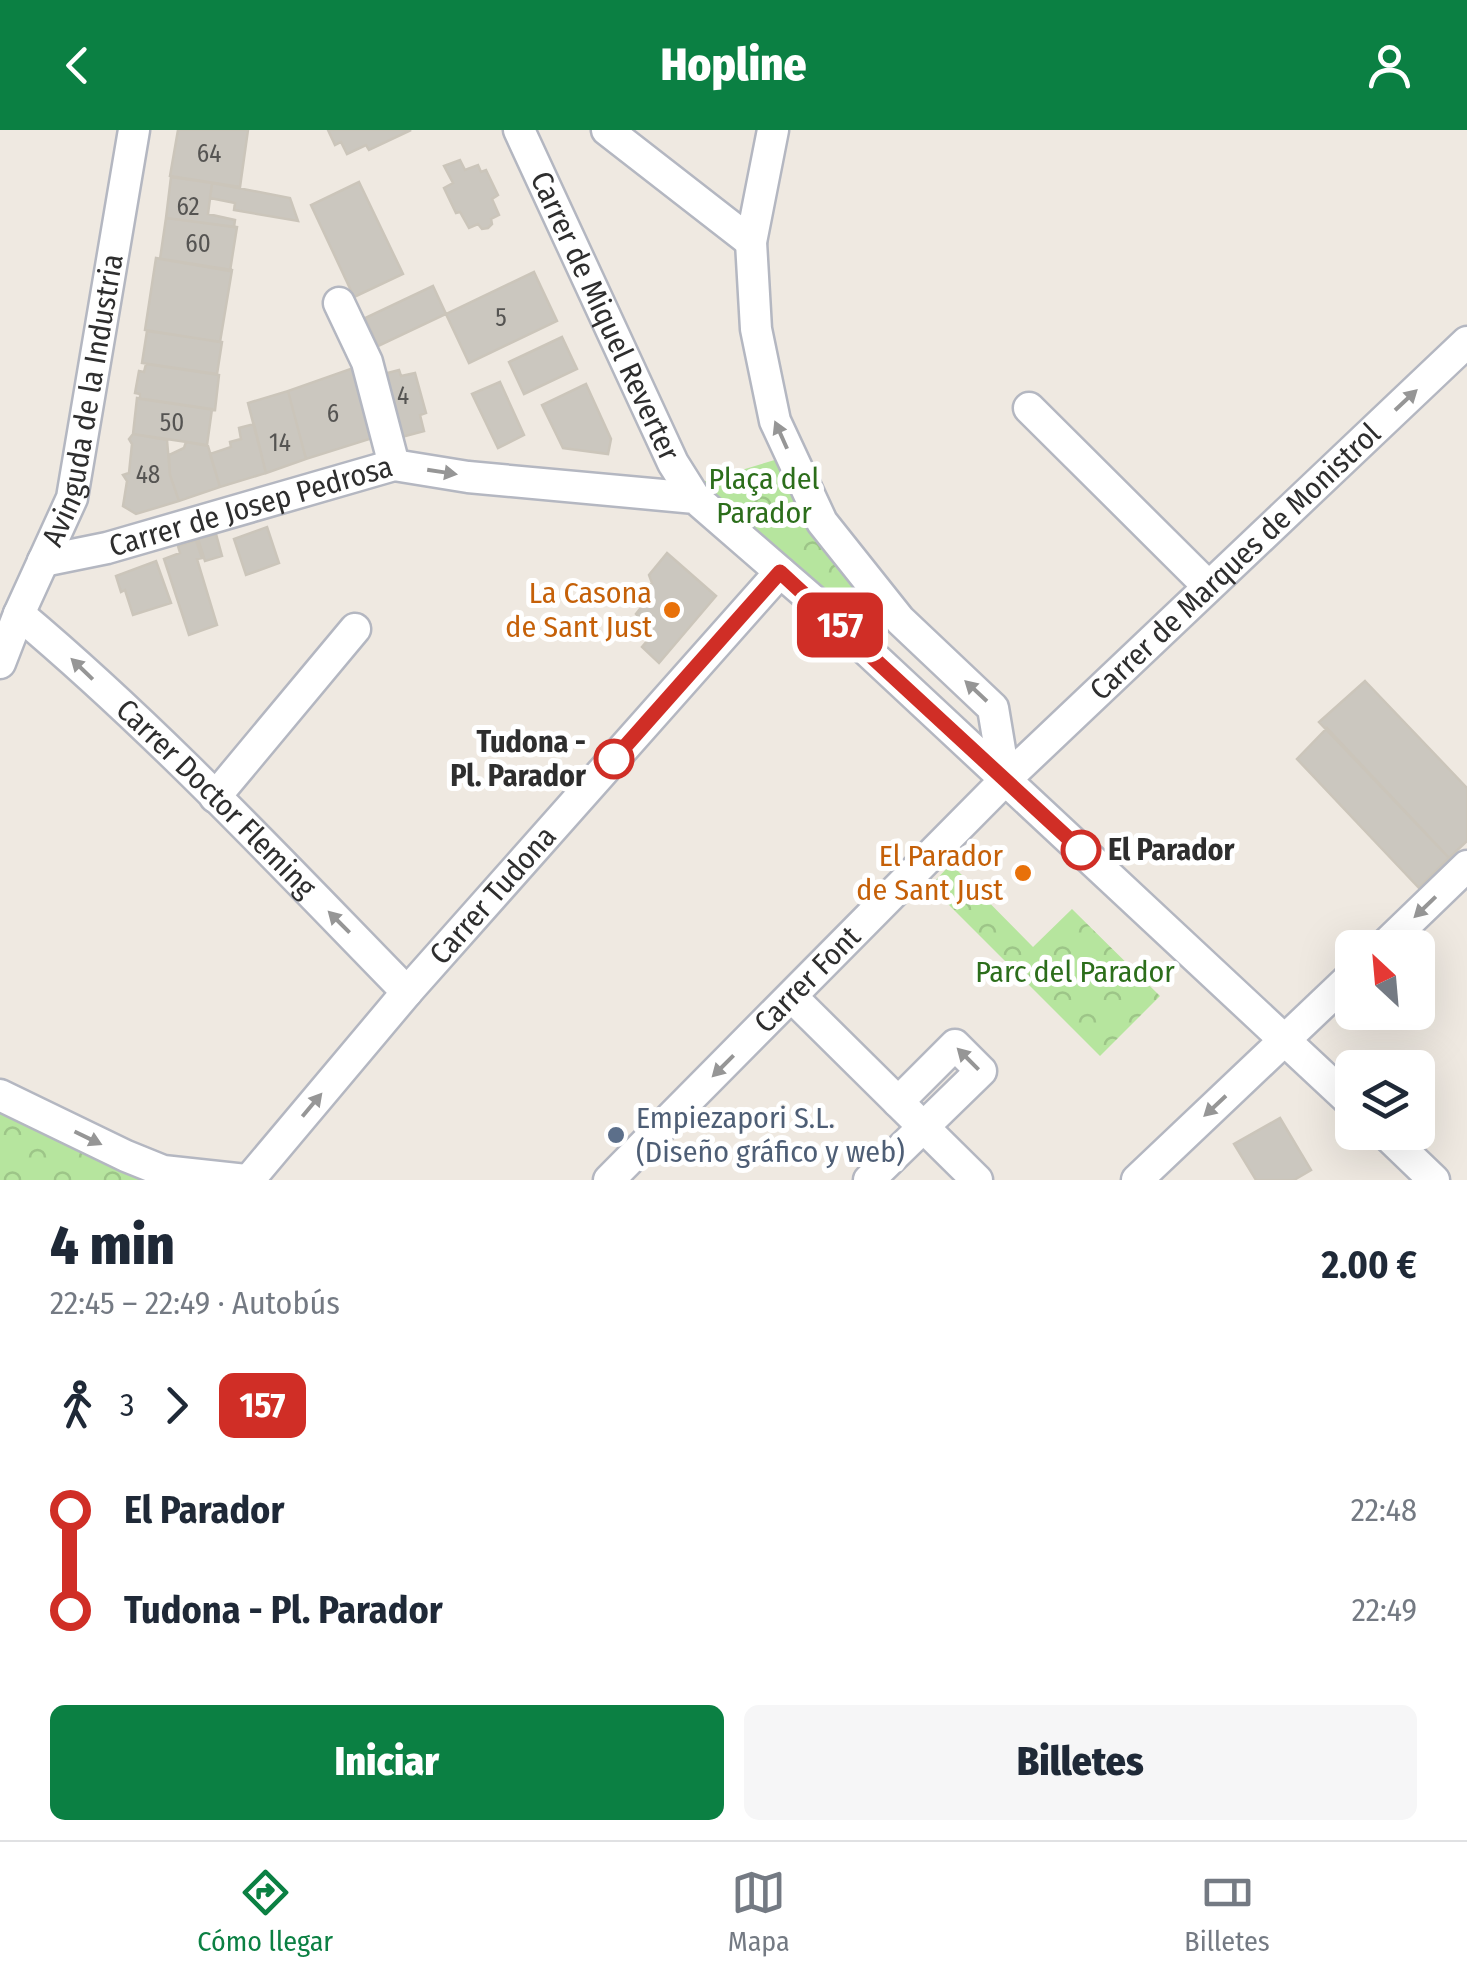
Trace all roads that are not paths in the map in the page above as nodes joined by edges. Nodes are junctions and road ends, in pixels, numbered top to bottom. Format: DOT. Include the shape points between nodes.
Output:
graph roads {
  1 [pos="134,130"];
  2 [pos="519,130"];
  3 [pos="607,130"];
  4 [pos="774,130"];
  5 [pos="751,242"];
  6 [pos="339,304"];
  7 [pos="1467,342"];
  8 [pos="1029,408"];
  9 [pos="394,465"];
  10 [pos="694,498"];
  11 [pos="44,562"];
  12 [pos="780,572"];
  13 [pos="1208,586"];
  14 [pos="19,614"];
  15 [pos="900,620"];
  16 [pos="355,629"];
  17 [pos="0,662"];
  18 [pos="884,666"];
  19 [pos="1005,780"];
  20 [pos="215,797"];
  21 [pos="1467,866"];
  22 [pos="1401,930"];
  23 [pos="407,992"];
  24 [pos="1335,992"];
  25 [pos="792,997"];
  26 [pos="1286,1040"];
  27 [pos="1335,1087"];
  28 [pos="0,1095"];
  29 [pos="898,1102"];
  30 [pos="923,1126"];
  31 [pos="1403,1150"];
  32 [pos="247,1180"];
  33 [pos="609,1180"];
  34 [pos="870,1180"];
  35 [pos="976,1180"];
  36 [pos="1137,1180"];
  37 [pos="1434,1180"];
  1 -- 11 [label="street, Avinguda de la Industria" via="72,498"];
  2 -- 10 [label="street, Carrer de Miquel Reverter"];
  3 -- 5 [label="street"];
  4 -- 5 [label="street"];
  15 -- 5 [label="street, one-way" via="822,522 774,421 756,329"];
  6 -- 9 [label="street" via="366,362"];
  13 -- 7 [label="street, Carrer de Marques de Monistrol, one-way"];
  8 -- 13 [label="street"];
  9 -- 10 [label="street, Carrer de Josep Pedrosa, one-way"];
  9 -- 11 [label="street, Carrer de Josep Pedrosa"];
  10 -- 12 [label="street"];
  11 -- 14 [label="street, Avinguda de la Industria"];
  12 -- 18 [label="street"];
  12 -- 23 [label="street, Carrer Tudona"];
  13 -- 19 [label="street, Carrer de Marques de Monistrol"];
  14 -- 17 [label="street, Avinguda de la Industria"];
  20 -- 14 [label="street, Carrer Doctor Fleming, one-way"];
  15 -- 18 [label="street"];
  19 -- 15 [label="street, one-way" via="993,708"];
  16 -- 20 [label="street"];
  18 -- 19 [label="street"];
  19 -- 25 [label="street, Carrer Font"];
  19 -- 26 [label="street"];
  23 -- 20 [label="street, Carrer Doctor Fleming, one-way"];
  21 -- 22 [label="street, one-way"];
  32 -- 23 [label="street, Carrer Tudona, one-way"];
  24 -- 26 [label="street"];
  25 -- 29 [label="street"];
  25 -- 33 [label="street, Carrer Font, one-way"];
  26 -- 27 [label="street"];
  26 -- 36 [label="street, one-way"];
  28 -- 32 [label="street, one-way" via="163,1172"];
  29 -- 30 [label="street"];
  30 -- 29 [label="street, one-way" via="981,1072 955,1045"];
  30 -- 34 [label="street"];
  30 -- 35 [label="street"];
  31 -- 37 [label="street"];
}
